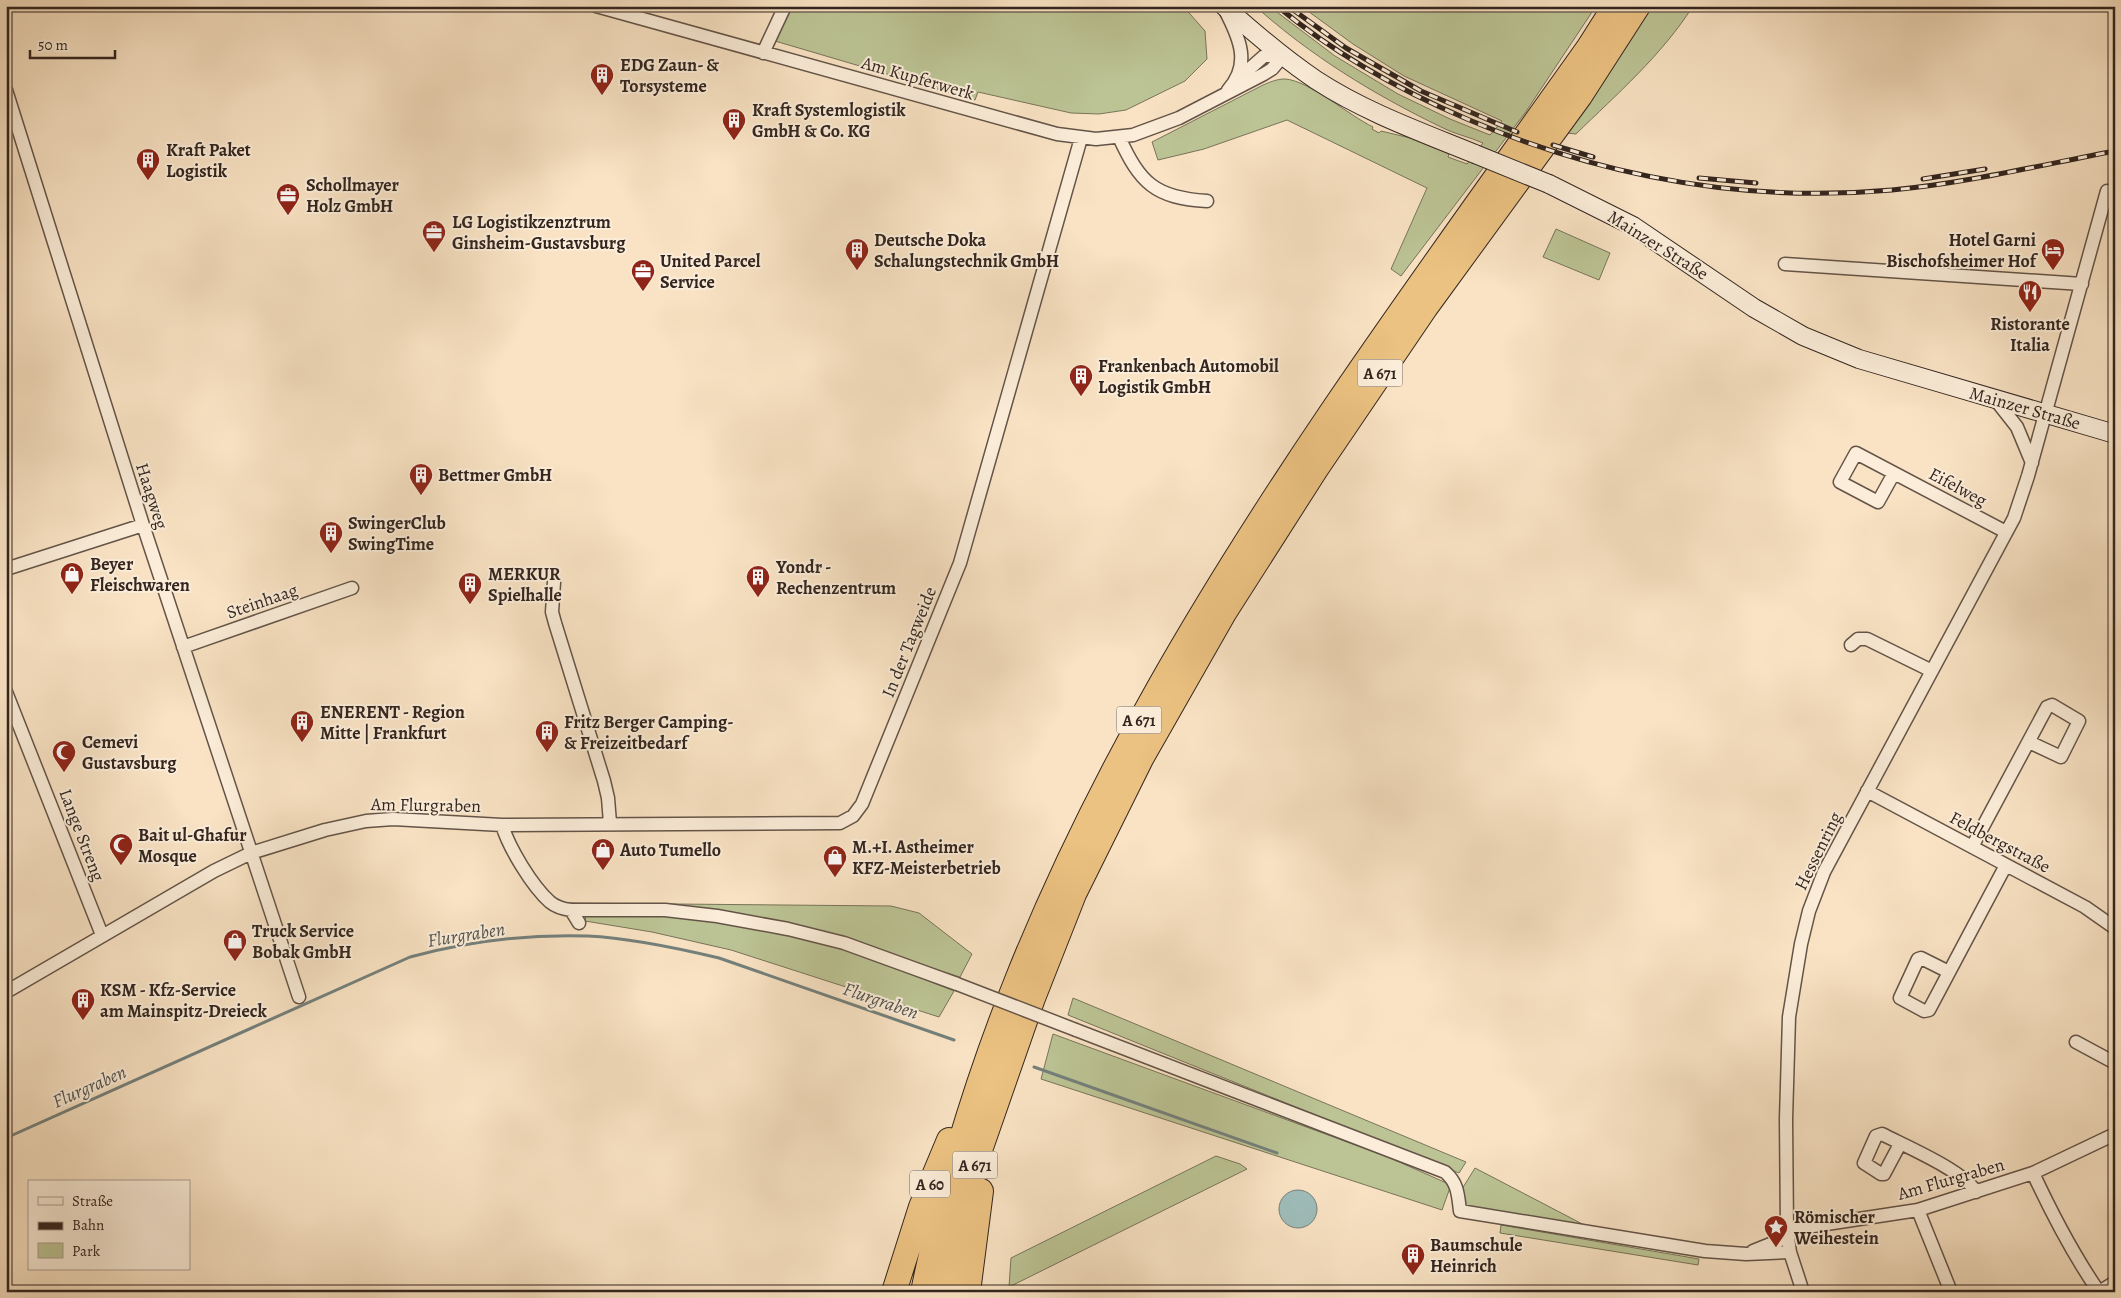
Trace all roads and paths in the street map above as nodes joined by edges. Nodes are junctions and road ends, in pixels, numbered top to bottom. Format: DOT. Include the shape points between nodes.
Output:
graph roads {
  1 [pos="596,6"];
  2 [pos="784,6"];
  3 [pos="1223,6"];
  4 [pos="1615,6"];
  5 [pos="1638,6"];
  6 [pos="763,53"];
  7 [pos="1283,56"];
  8 [pos="1238,80"];
  9 [pos="6,90"];
  10 [pos="1226,92"];
  11 [pos="1082,138"];
  12 [pos="1119,138"];
  13 [pos="2107,191"];
  14 [pos="1207,200"];
  15 [pos="1785,264"];
  16 [pos="2082,284"];
  17 [pos="1995,399"];
  18 [pos="2046,413"];
  19 [pos="2115,434"];
  20 [pos="2032,463"];
  21 [pos="1894,472"];
  22 [pos="143,525"];
  23 [pos="2006,532"];
  24 [pos="6,569"];
  25 [pos="554,582"];
  26 [pos="352,588"];
  27 [pos="1851,645"];
  28 [pos="183,648"];
  29 [pos="1932,671"];
  30 [pos="6,692"];
  31 [pos="2029,742"];
  32 [pos="1867,791"];
  33 [pos="610,823"];
  34 [pos="502,825"];
  35 [pos="1972,847"];
  36 [pos="251,853"];
  37 [pos="2006,865"];
  38 [pos="571,910"];
  39 [pos="579,923"];
  40 [pos="2115,928"];
  41 [pos="102,935"];
  42 [pos="1949,972"];
  43 [pos="6,992"];
  44 [pos="299,996"];
  45 [pos="1017,1041"];
  46 [pos="2076,1042"];
  47 [pos="2115,1063"];
  48 [pos="980,1081"];
  49 [pos="2115,1134"];
  50 [pos="1900,1144"];
  51 [pos="2033,1173"];
  52 [pos="1976,1192"];
  53 [pos="1918,1210"];
  54 [pos="1788,1234"];
  55 [pos="1790,1252"];
  56 [pos="1746,1254"];
  57 [pos="2115,1282"];
  58 [pos="894,1292"];
  59 [pos="923,1292"];
  60 [pos="944,1292"];
  61 [pos="968,1292"];
  62 [pos="1803,1292"];
  63 [pos="1951,1292"];
  64 [pos="2099,1292"];
  1 -- 6 [label="street, Am Kupferwerk"];
  2 -- 6 [label="street"];
  3 -- 7 [label="main road, Mainzer Straße"];
  3 -- 8 [label="street" via="1240,43"];
  4 -- 48 [label="highway, A 671" via="1355,376 1202,611 1145,710 1074,848 1028,951"];
  5 -- 45 [label="highway, A 671" via="1580,96 1372,386 1224,613 1146,749 1092,856 1059,930"];
  6 -- 11 [label="street, Am Kupferwerk" via="1057,134"];
  7 -- 8 [label="street, Am Kupferwerk" via="1264,56"];
  7 -- 10 [label="street, Am Kupferwerk" via="1272,69"];
  7 -- 17 [label="main road, Mainzer Straße, bridge" via="1317,81 1371,110 1549,184 1632,226 1754,308 1803,336 1859,359"];
  8 -- 10 [label="street, Am Kupferwerk"];
  9 -- 22 [label="street, Haagweg"];
  10 -- 12 [label="street, Am Kupferwerk" via="1179,118"];
  11 -- 12 [label="street, Am Kupferwerk"];
  11 -- 33 [label="street, In der Tagweide" via="960,563 862,804 853,816 840,823"];
  12 -- 14 [label="street" via="1136,171 1154,188 1164,194"];
  13 -- 16 [label="street, Hessenring"];
  15 -- 16 [label="street"];
  16 -- 18 [label="street, Hessenring"];
  17 -- 18 [label="main road, Mainzer Straße"];
  17 -- 20 [label="street" via="2018,427"];
  18 -- 19 [label="main road, Mainzer Straße"];
  18 -- 20 [label="street, Hessenring"];
  20 -- 23 [label="street, Hessenring" via="2014,518"];
  21 -- 23 [label="street, Eifelweg"];
  22 -- 24 [label="street"];
  22 -- 28 [label="street, Haagweg"];
  23 -- 29 [label="street, Hessenring"];
  25 -- 33 [label="street" via="554,618 604,781"];
  26 -- 28 [label="street, Steinhaag"];
  27 -- 29 [label="street" via="1858,639 1867,639"];
  28 -- 36 [label="street, Haagweg"];
  29 -- 32 [label="street, Hessenring"];
  30 -- 41 [label="street, Lange Streng"];
  31 -- 35 [label="street"];
  32 -- 35 [label="street, Feldbergstraße"];
  32 -- 54 [label="street, Hessenring" via="1824,872 1800,944 1790,1016 1786,1119"];
  33 -- 34 [label="street, In der Tagweide"];
  34 -- 36 [label="street, Am Flurgraben" via="400,819 366,821"];
  34 -- 38 [label="street, Am Flurgraben" via="530,877 549,901 558,908"];
  35 -- 37 [label="street, Feldbergstraße"];
  36 -- 41 [label="street, Am Flurgraben" via="214,870"];
  36 -- 44 [label="street, Haagweg"];
  37 -- 40 [label="street, Feldbergstraße" via="2085,907"];
  37 -- 42 [label="street"];
  38 -- 39 [label="street"];
  38 -- 56 [label="street, bridge" via="665,910 717,916 844,943 1445,1172 1457,1186 1460,1211 1705,1251"];
  41 -- 43 [label="street, Am Flurgraben"];
  45 -- 60 [label="highway, A 671" via="979,1153"];
  45 -- 61 [label="highway, A 671" via="982,1188"];
  46 -- 47 [label="street"];
  48 -- 58 [label="highway, A 60" via="940,1158"];
  48 -- 59 [label="highway, A 60" via="947,1189"];
  49 -- 51 [label="street, Am Flurgraben"];
  50 -- 52 [label="street" via="1962,1177 1972,1184"];
  51 -- 52 [label="street, Am Flurgraben"];
  51 -- 64 [label="street" via="2056,1224"];
  52 -- 53 [label="street, Am Flurgraben"];
  53 -- 54 [label="street, Am Flurgraben"];
  53 -- 63 [label="street"];
  54 -- 55 [label="street, Hessenring"];
  54 -- 56 [label="street, Am Flurgraben"];
  55 -- 56 [label="street"];
  55 -- 62 [label="street, Hessenring"];
  57 -- 64 [label="street"];
}
